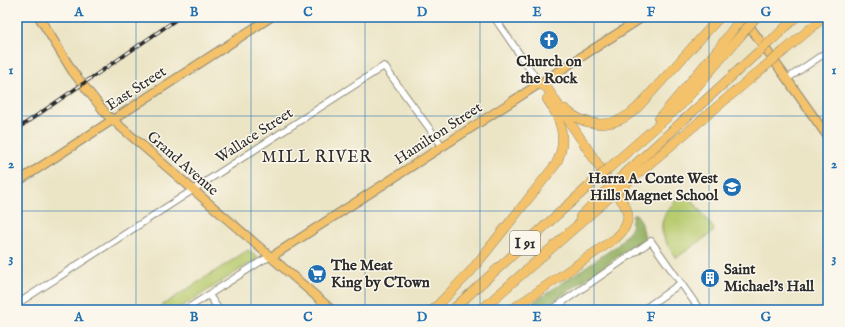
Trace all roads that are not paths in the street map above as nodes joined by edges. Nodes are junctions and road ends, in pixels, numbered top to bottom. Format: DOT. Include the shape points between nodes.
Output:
graph roads {
  1 [pos="39,17"];
  2 [pos="270,17"];
  3 [pos="494,17"];
  4 [pos="643,17"];
  5 [pos="720,17"];
  6 [pos="743,17"];
  7 [pos="756,17"];
  8 [pos="796,17"];
  9 [pos="824,17"];
  10 [pos="828,18"];
  11 [pos="811,30"];
  12 [pos="828,51"];
  13 [pos="787,79"];
  14 [pos="540,84"];
  15 [pos="555,100"];
  16 [pos="112,120"];
  17 [pos="646,135"];
  18 [pos="828,137"];
  19 [pos="442,147"];
  20 [pos="17,182"];
  21 [pos="620,183"];
  22 [pos="193,190"];
  23 [pos="271,257"];
  24 [pos="681,283"];
  25 [pos="209,295"];
  26 [pos="17,304"];
  27 [pos="828,305"];
  28 [pos="559,308"];
  29 [pos="185,310"];
  30 [pos="219,310"];
  31 [pos="332,310"];
  32 [pos="433,310"];
  33 [pos="452,310"];
  34 [pos="481,310"];
  35 [pos="511,310"];
  36 [pos="642,310"];
  37 [pos="700,310"];
  38 [pos="821,310"];
  1 -- 16 [label="main road, Grand Avenue" via="73,72"];
  2 -- 16 [label="main road, East Street"];
  3 -- 14 [label="street"];
  4 -- 14 [label="main road, Hamilton Street"];
  5 -- 15 [label="highway" via="626,117 605,124 586,122 575,117"];
  6 -- 13 [label="main road"];
  6 -- 17 [label="highway"];
  7 -- 17 [label="highway, bridge" via="681,105"];
  8 -- 21 [label="highway, bridge"];
  9 -- 11 [label="highway"];
  10 -- 11 [label="highway"];
  11 -- 21 [label="highway, bridge"];
  12 -- 13 [label="street"];
  13 -- 18 [label="main road"];
  14 -- 15 [label="highway" via="547,88"];
  14 -- 19 [label="main road, Hamilton Street"];
  14 -- 32 [label="highway" via="561,125 563,143 560,155 545,180 471,271"];
  15 -- 35 [label="highway" via="624,204 628,212 627,223 616,238"];
  16 -- 20 [label="main road, East Street"];
  16 -- 22 [label="main road, Grand Avenue"];
  17 -- 33 [label="highway, I 91, bridge"];
  19 -- 22 [label="street, Wallace Street" via="384,66"];
  19 -- 23 [label="main road, Hamilton Street"];
  21 -- 34 [label="highway, I 91, bridge" via="590,204 561,239"];
  22 -- 23 [label="main road, Grand Avenue"];
  22 -- 26 [label="street, Wallace Street"];
  23 -- 25 [label="street, Hamilton Street"];
  23 -- 31 [label="main road, Grand Avenue"];
  24 -- 28 [label="street" via="650,241"];
  24 -- 36 [label="street"];
  24 -- 37 [label="street"];
  25 -- 29 [label="street, Hamilton Street"];
  25 -- 30 [label="street"];
  27 -- 38 [label="street"];
}
